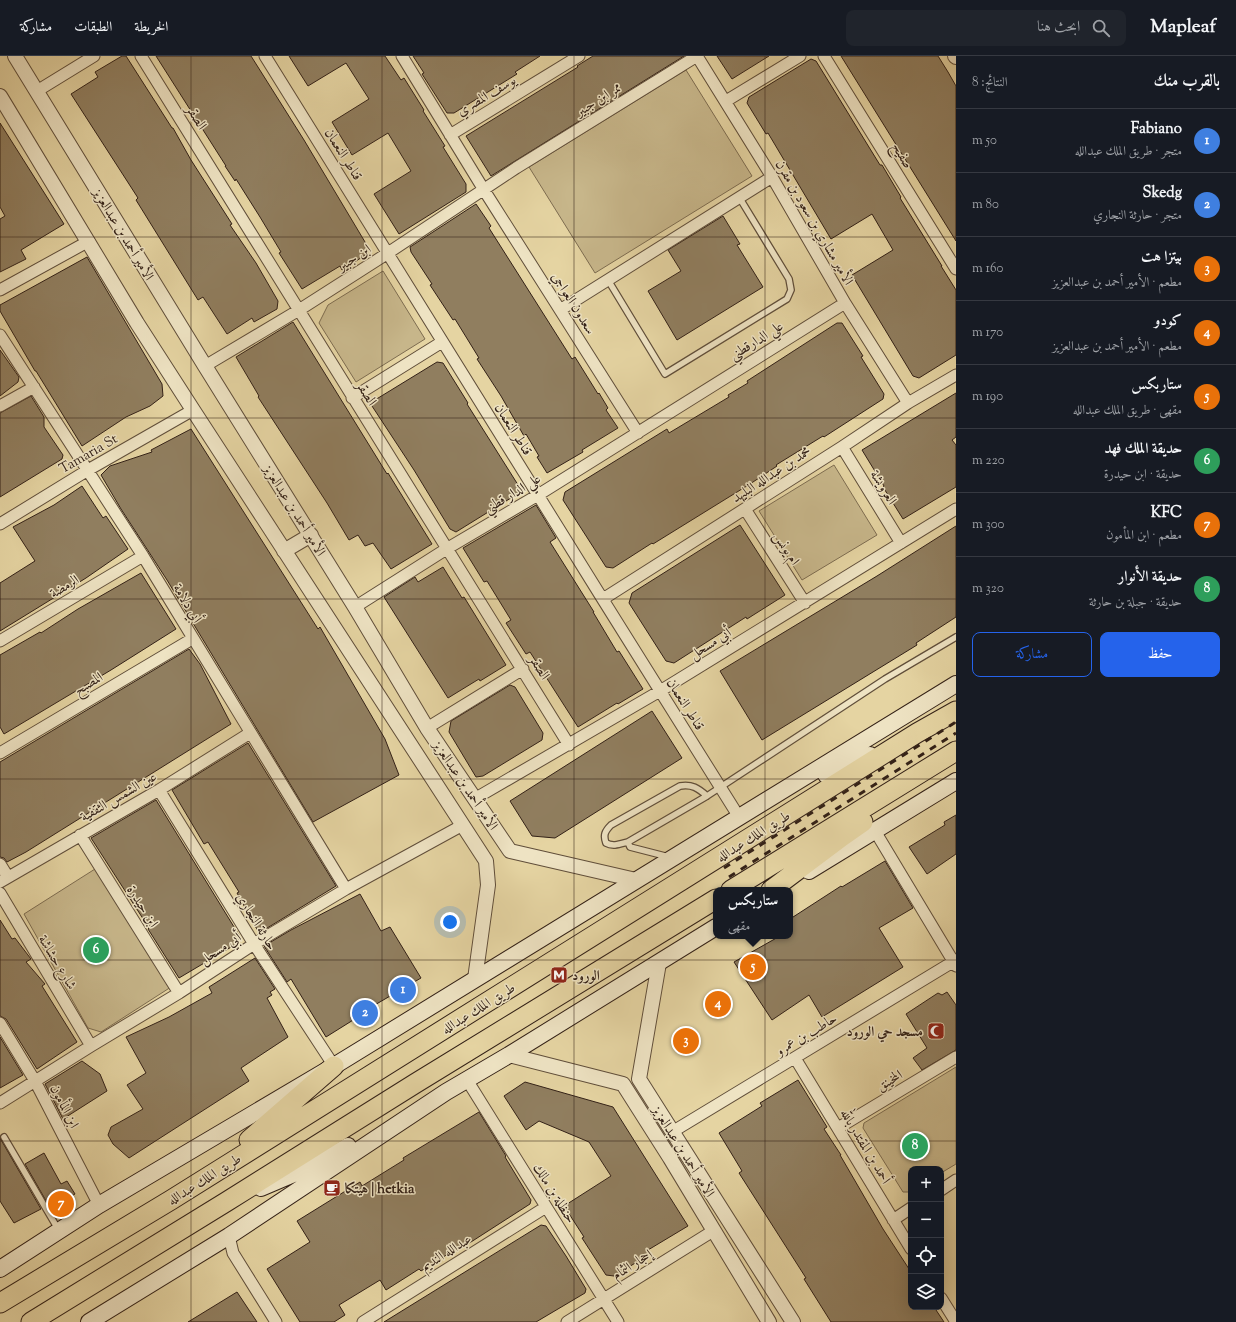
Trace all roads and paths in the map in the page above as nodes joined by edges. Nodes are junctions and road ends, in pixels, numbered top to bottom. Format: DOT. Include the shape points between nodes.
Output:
graph roads {
  1 [pos="15,56"];
  2 [pos="94,56"];
  3 [pos="141,56"];
  4 [pos="265,56"];
  5 [pos="402,56"];
  6 [pos="579,56"];
  7 [pos="697,56"];
  8 [pos="800,56"];
  9 [pos="824,56"];
  10 [pos="37,91"];
  11 [pos="0,96"];
  12 [pos="726,101"];
  13 [pos="450,135"];
  14 [pos="516,168"];
  15 [pos="772,178"];
  16 [pos="484,190"];
  17 [pos="739,197"];
  18 [pos="89,241"];
  19 [pos="388,253"];
  20 [pos="956,269"];
  21 [pos="608,280"];
  22 [pos="0,290"];
  23 [pos="845,303"];
  24 [pos="299,310"];
  25 [pos="560,310"];
  26 [pos="0,335"];
  27 [pos="442,342"];
  28 [pos="205,366"];
  29 [pos="956,375"];
  30 [pos="34,387"];
  31 [pos="352,398"];
  32 [pos="684,403"];
  33 [pos="908,403"];
  34 [pos="0,406"];
  35 [pos="192,410"];
  36 [pos="638,433"];
  37 [pos="842,447"];
  38 [pos="88,470"];
  39 [pos="538,495"];
  40 [pos="745,509"];
  41 [pos="956,509"];
  42 [pos="0,524"];
  43 [pos="311,535"];
  44 [pos="901,543"];
  45 [pos="448,548"];
  46 [pos="284,551"];
  47 [pos="143,556"];
  48 [pos="603,599"];
  49 [pos="805,602"];
  50 [pos="355,607"];
  51 [pos="956,637"];
  52 [pos="192,638"];
  53 [pos="0,641"];
  54 [pos="523,669"];
  55 [pos="956,684"];
  56 [pos="660,691"];
  57 [pos="956,711"];
  58 [pos="427,728"];
  59 [pos="250,733"];
  60 [pos="917,733"];
  61 [pos="569,745"];
  62 [pos="1,750"];
  63 [pos="950,754"];
  64 [pos="956,781"];
  65 [pos="720,787"];
  66 [pos="159,790"];
  67 [pos="707,796"];
  68 [pos="476,798"];
  69 [pos="767,801"];
  70 [pos="739,817"];
  71 [pos="462,826"];
  72 [pos="875,831"];
  73 [pos="80,835"];
  74 [pos="628,842"];
  75 [pos="672,858"];
  76 [pos="0,864"];
  77 [pos="4,880"];
  78 [pos="636,880"];
  79 [pos="735,887"];
  80 [pos="775,887"];
  81 [pos="782,887"];
  82 [pos="346,889"];
  83 [pos="0,893"];
  84 [pos="713,901"];
  85 [pos="713,929"];
  86 [pos="254,944"];
  87 [pos="955,962"];
  88 [pos="659,963"];
  89 [pos="475,979"];
  90 [pos="179,993"];
  91 [pos="0,1023"];
  92 [pos="91,1046"];
  93 [pos="509,1055"];
  94 [pos="956,1057"];
  95 [pos="795,1058"];
  96 [pos="334,1066"];
  97 [pos="467,1080"];
  98 [pos="35,1081"];
  99 [pos="446,1092"];
  100 [pos="0,1103"];
  101 [pos="838,1128"];
  102 [pos="672,1132"];
  103 [pos="4,1137"];
  104 [pos="956,1180"];
  105 [pos="944,1188"];
  106 [pos="171,1200"];
  107 [pos="226,1202"];
  108 [pos="99,1205"];
  109 [pos="546,1207"];
  110 [pos="908,1210"];
  111 [pos="893,1220"];
  112 [pos="60,1231"];
  113 [pos="713,1232"];
  114 [pos="229,1236"];
  115 [pos="908,1244"];
  116 [pos="0,1269"];
  117 [pos="604,1299"];
  118 [pos="944,1303"];
  119 [pos="0,1304"];
  120 [pos="31,1322"];
  121 [pos="89,1322"];
  122 [pos="276,1322"];
  123 [pos="363,1322"];
  124 [pos="567,1322"];
  125 [pos="618,1322"];
  126 [pos="768,1322"];
  127 [pos="793,1322"];
  128 [pos="956,1322"];
  1 -- 10 [label="street, الأمير أحمد بن عبدالعزيز"];
  2 -- 10 [label="street"];
  3 -- 24 [label="street, الصقر"];
  4 -- 19 [label="street, قناطر النعمان"];
  5 -- 13 [label="street, سعدون العواجي"];
  6 -- 13 [label="street, يوسف المصري"];
  7 -- 12 [label="street, الأمير مشاري بن سعود بن مقرن"];
  7 -- 14 [label="street, ممر ابن جبير"];
  8 -- 12 [label="street"];
  9 -- 20 [label="street, صفيح"];
  10 -- 28 [label="street, الأمير أحمد بن عبدالعزيز"];
  11 -- 18 [label="street, الأمير أحمد بن عبدالعزيز"];
  12 -- 15 [label="street, الأمير مشاري بن سعود بن مقرن"];
  13 -- 16 [label="street, سعدون العواجي"];
  14 -- 16 [label="street, ابن جبير"];
  15 -- 17 [label="street"];
  15 -- 23 [label="street, الأمير مشاري بن سعود بن مقرن"];
  16 -- 19 [label="street, ابن جبير"];
  16 -- 25 [label="street, سعدون العواجي"];
  17 -- 21 [label="street"];
  17 -- 21 [label="lane" via="789,279 791,290 786,299 665,374"];
  18 -- 22 [label="street"];
  18 -- 35 [label="street, الأمير أحمد بن عبدالعزيز"];
  19 -- 24 [label="street, ابن جبير"];
  19 -- 27 [label="street, قناطر النعمان"];
  21 -- 25 [label="street"];
  23 -- 32 [label="street, علي الدارقطني"];
  23 -- 33 [label="street, الأمير مشاري بن سعود بن مقرن"];
  24 -- 28 [label="street, ابن جبير"];
  24 -- 31 [label="street, الصقر"];
  25 -- 36 [label="street, سعدون العواجي"];
  26 -- 30 [label="street, أبي دلامة"];
  27 -- 31 [label="street"];
  27 -- 39 [label="street, قناطر النعمان"];
  28 -- 43 [label="street, الأمير أحمد بن عبدالعزيز"];
  29 -- 33 [label="street, محمد بن عبدالله البليهد"];
  30 -- 34 [label="street"];
  30 -- 38 [label="street, أبي دلامة"];
  31 -- 45 [label="street, الصقر"];
  32 -- 36 [label="street, علي الدار قطني"];
  33 -- 37 [label="street, محمد بن عبدالله البليهد"];
  35 -- 38 [label="street, Tamaria St"];
  35 -- 46 [label="street, الأمير أحمد بن عبدالعزيز"];
  36 -- 39 [label="street, علي الدار قطني"];
  37 -- 40 [label="street, محمد بن عبدالله البليهد"];
  37 -- 44 [label="street, العرويشة"];
  38 -- 42 [label="street, Tamaria St"];
  38 -- 47 [label="street, أبي دلامة"];
  39 -- 45 [label="street, علي الدار قطني"];
  39 -- 48 [label="street, قناطر النعمان"];
  40 -- 48 [label="street, محمد بن عبدالله البليهد"];
  40 -- 49 [label="street, ام يونس"];
  41 -- 44 [label="street, أبي مسحل"];
  43 -- 46 [label="street"];
  43 -- 50 [label="street, الأمير أحمد بن عبدالعزيز"];
  44 -- 49 [label="street, أبي مسحل"];
  45 -- 50 [label="street, علي الدار قطني"];
  45 -- 54 [label="street, الصقر"];
  46 -- 71 [label="street, الأمير أحمد بن عبدالعزيز"];
  47 -- 52 [label="street, أبي دلامة"];
  47 -- 53 [label="street, الرمضة"];
  48 -- 56 [label="street, قناطر النعمان"];
  49 -- 56 [label="street, أبي مسحل"];
  50 -- 58 [label="street, الأمير أحمد بن عبدالعزيز"];
  51 -- 65 [label="lane" via="885,679"];
  52 -- 59 [label="street, أبي دلامة"];
  52 -- 62 [label="street, المصبح"];
  54 -- 58 [label="street"];
  54 -- 61 [label="street, الصقر"];
  55 -- 69 [label="main road"];
  56 -- 61 [label="street, أبي مسحل"];
  56 -- 65 [label="street, قناطر النعمان"];
  57 -- 60 [label="highway, طريق الملك عبدالله"];
  58 -- 68 [label="street, الأمير أحمد بن عبدالعزيز"];
  59 -- 66 [label="street, عين الشمس الثقفية"];
  59 -- 82 [label="street, أبي دلامة"];
  60 -- 69 [label="main road"];
  60 -- 106 [label="highway, طريق الملك عبدالله"];
  61 -- 68 [label="street, أبي مسحل"];
  63 -- 79 [label="highway"];
  63 -- 80 [label="highway" via="909,792 843,836"];
  64 -- 72 [label="main road"];
  65 -- 67 [label="lane"];
  65 -- 70 [label="street, قناطر النعمان"];
  66 -- 73 [label="street, عين الشمس الثقفية"];
  66 -- 86 [label="street, حارثة النجاري"];
  67 -- 74 [label="lane"];
  67 -- 74 [label="lane" via="694,786 680,786 611,825 605,831 604,839 608,844"];
  68 -- 78 [label="street, الأمير أحمد بن عبدالعزيز" via="510,851"];
  69 -- 70 [label="main road"];
  70 -- 75 [label="main road"];
  71 -- 82 [label="street, أبي مسحل"];
  71 -- 89 [label="street, الأمير أحمد بن عبدالعزيز" via="486,861 488,885"];
  72 -- 81 [label="main road"];
  72 -- 87 [label="street"];
  73 -- 77 [label="street, عين الشمس الثقفية"];
  73 -- 90 [label="street, ابن حيدرة"];
  74 -- 75 [label="lane" via="630,847"];
  75 -- 78 [label="main road"];
  76 -- 77 [label="street"];
  78 -- 89 [label="main road"];
  82 -- 86 [label="street, أبي مسحل"];
  83 -- 92 [label="street, شارع حشاشة"];
  84 -- 107 [label="highway"];
  85 -- 88 [label="main road"];
  86 -- 90 [label="street, أبي مسحل"];
  86 -- 96 [label="street, حارثة النجاري"];
  87 -- 95 [label="street, حاطب بن عمرو"];
  88 -- 93 [label="main road"];
  88 -- 102 [label="street, الأمير أحمد بن عبدالعزيز" via="639,1079"];
  89 -- 96 [label="main road"];
  90 -- 92 [label="street, أبي مسحل"];
  91 -- 98 [label="street, ابن المأمون"];
  92 -- 98 [label="street, أبي مسحل"];
  93 -- 97 [label="main road"];
  93 -- 113 [label="street, الأمير أحمد بن عبدالعزيز" via="623,1084"];
  94 -- 101 [label="street, المخينق"];
  95 -- 101 [label="street, أحمد بن المقتدر بالله"];
  95 -- 102 [label="street, حاطب بن عمرو"];
  96 -- 106 [label="highway" via="250,1139"];
  96 -- 108 [label="main road"];
  97 -- 99 [label="main road"];
  97 -- 109 [label="street, حنظلة بن مالك"];
  98 -- 100 [label="street, أبي مسحل"];
  98 -- 108 [label="street, ابن المأمون"];
  99 -- 107 [label="main road" via="308,1168"];
  99 -- 114 [label="main road"];
  101 -- 111 [label="street, أحمد بن المقتدر بالله"];
  102 -- 127 [label="street, الأمير أحمد بن عبدالعزيز"];
  103 -- 112 [label="lane"];
  104 -- 105 [label="street"];
  106 -- 119 [label="highway, طريق الملك عبدالله"];
  107 -- 120 [label="highway"];
  108 -- 112 [label="main road"];
  109 -- 117 [label="street, حنظلة بن مالك"];
  109 -- 123 [label="street, عبدالله النديم"];
  110 -- 111 [label="street"];
  111 -- 115 [label="street, أحمد بن المقتدر بالله"];
  112 -- 116 [label="main road"];
  113 -- 117 [label="street, إحجار الثمام"];
  113 -- 126 [label="street, الأمير أحمد بن عبدالعزيز"];
  114 -- 121 [label="main road"];
  114 -- 122 [label="street" via="233,1253"];
  117 -- 124 [label="street, إحجار الثمام"];
  117 -- 125 [label="street, حنظلة بن مالك"];
  118 -- 128 [label="street"];
}
